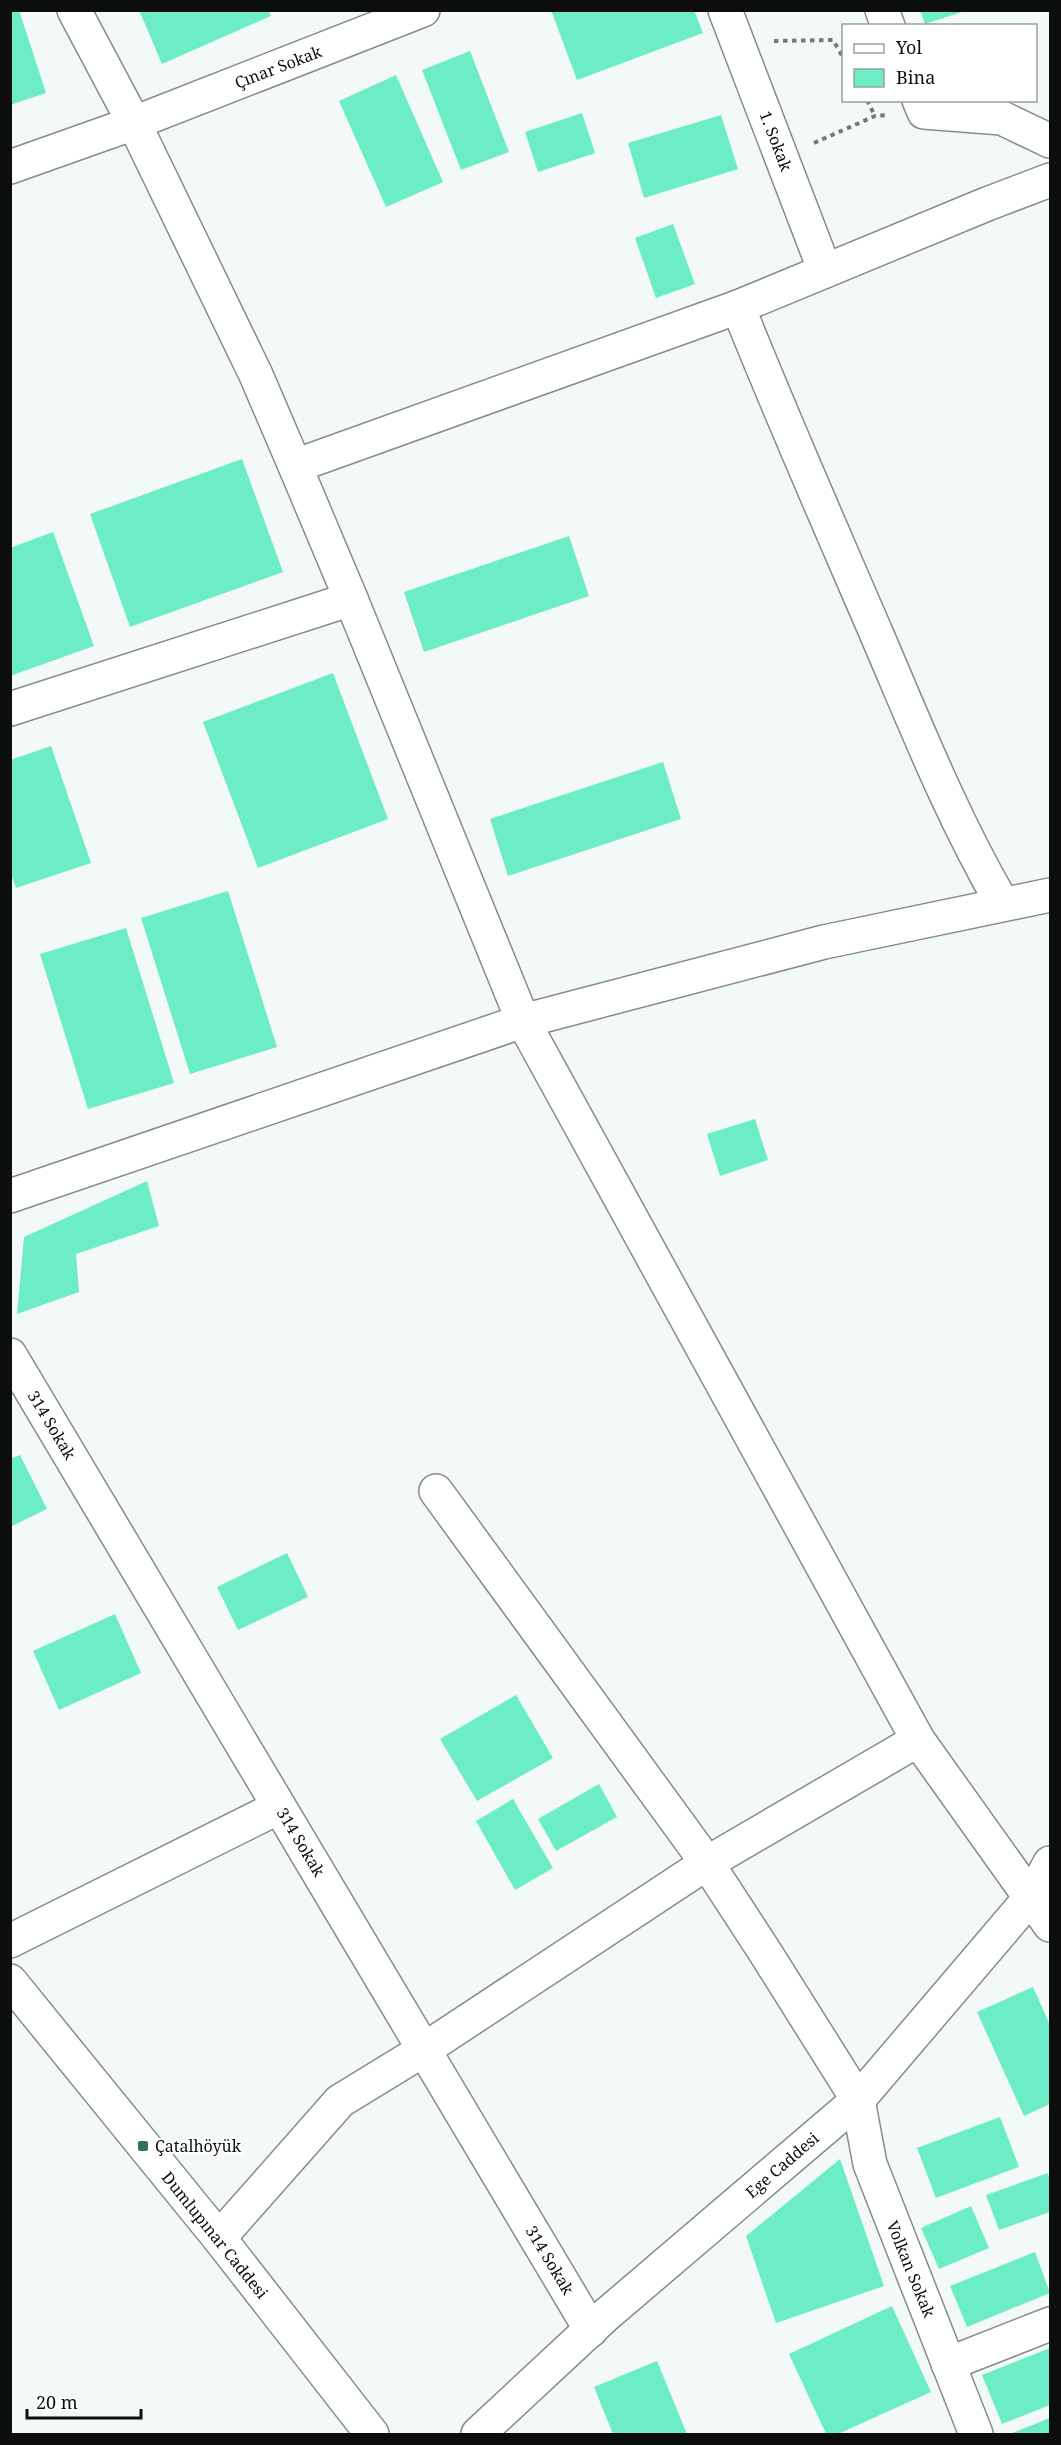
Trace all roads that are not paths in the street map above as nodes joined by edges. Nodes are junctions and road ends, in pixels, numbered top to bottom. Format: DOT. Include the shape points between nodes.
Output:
graph roads {
  1 [pos="74,10"];
  2 [pos="423,10"];
  3 [pos="725,10"];
  4 [pos="922,106"];
  5 [pos="134,123"];
  6 [pos="1050,141"];
  7 [pos="10,167"];
  8 [pos="1050,180"];
  9 [pos="825,271"];
  10 [pos="738,307"];
  11 [pos="295,466"];
  12 [pos="351,599"];
  13 [pos="10,710"];
  14 [pos="1050,894"];
  15 [pos="1002,903"];
  16 [pos="523,1021"];
  17 [pos="10,1196"];
  18 [pos="10,1355"];
  19 [pos="436,1491"];
  20 [pos="918,1740"];
  21 [pos="279,1807"];
  22 [pos="707,1863"];
  23 [pos="1050,1863"];
  24 [pos="1030,1897"];
  25 [pos="1050,1925"];
  26 [pos="10,1941"];
  27 [pos="10,1981"];
  28 [pos="425,2049"];
  29 [pos="858,2100"];
  30 [pos="219,2238"];
  31 [pos="1050,2324"];
  32 [pos="591,2330"];
  33 [pos="948,2364"];
  34 [pos="972,2433"];
  35 [pos="372,2434"];
  36 [pos="478,2434"];
  1 -- 5 [label="street"];
  2 -- 5 [label="street, Çınar Sokak"];
  3 -- 9 [label="street, 1. Sokak"];
  4 -- 6 [label="street" via="1002,118"];
  5 -- 7 [label="street, Çınar Sokak"];
  5 -- 11 [label="street" via="256,375"];
  8 -- 9 [label="street"];
  9 -- 10 [label="street"];
  10 -- 11 [label="street"];
  10 -- 15 [label="street" via="929,760"];
  11 -- 12 [label="street"];
  12 -- 13 [label="street"];
  12 -- 16 [label="street"];
  14 -- 15 [label="street"];
  15 -- 16 [label="street" via="824,942"];
  16 -- 17 [label="street"];
  16 -- 20 [label="street"];
  18 -- 21 [label="street, 314 Sokak"];
  19 -- 22 [label="street"];
  20 -- 22 [label="street"];
  20 -- 24 [label="street"];
  21 -- 26 [label="street"];
  21 -- 28 [label="street, 314 Sokak"];
  22 -- 28 [label="street"];
  22 -- 29 [label="street"];
  23 -- 24 [label="street, Ege Caddesi"];
  24 -- 25 [label="street"];
  24 -- 29 [label="street, Ege Caddesi"];
  27 -- 30 [label="street, Dumlupınar Caddesi"];
  28 -- 30 [label="street" via="340,2101"];
  28 -- 32 [label="street, 314 Sokak"];
  29 -- 32 [label="street, Ege Caddesi"];
  29 -- 33 [label="street, Volkan Sokak" via="870,2164"];
  30 -- 35 [label="street, Dumlupınar Caddesi"];
  31 -- 33 [label="street"];
  32 -- 36 [label="street, Ege Caddesi"];
  33 -- 34 [label="street, Volkan Sokak"];
}
